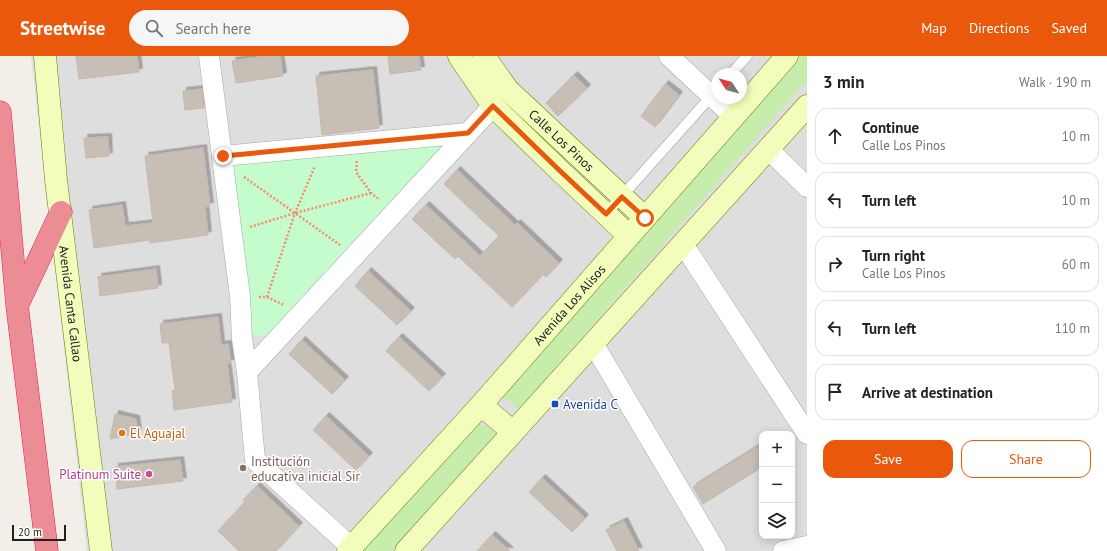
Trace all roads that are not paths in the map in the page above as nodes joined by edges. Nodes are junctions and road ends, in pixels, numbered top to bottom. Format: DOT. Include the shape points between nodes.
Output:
graph roads {
  1 [pos="45,56"];
  2 [pos="209,56"];
  3 [pos="459,56"];
  4 [pos="484,56"];
  5 [pos="669,56"];
  6 [pos="747,56"];
  7 [pos="787,56"];
  8 [pos="736,68"];
  9 [pos="711,91"];
  10 [pos="711,96"];
  11 [pos="723,104"];
  12 [pos="493,106"];
  13 [pos="807,106"];
  14 [pos="0,112"];
  15 [pos="734,117"];
  16 [pos="468,133"];
  17 [pos="768,149"];
  18 [pos="224,160"];
  19 [pos="807,187"];
  20 [pos="622,197"];
  21 [pos="61,212"];
  22 [pos="606,214"];
  23 [pos="645,218"];
  24 [pos="629,236"];
  25 [pos="683,244"];
  26 [pos="18,305"];
  27 [pos="593,342"];
  28 [pos="247,372"];
  29 [pos="481,405"];
  30 [pos="513,432"];
  31 [pos="807,434"];
  32 [pos="807,546"];
  33 [pos="350,549"];
  34 [pos="47,551"];
  35 [pos="101,551"];
  36 [pos="406,551"];
  37 [pos="716,551"];
  38 [pos="783,551"];
  1 -- 21 [label="main road, Avenida Canta Callao"];
  2 -- 18 [label="street"];
  3 -- 12 [label="main road, Calle Los Pinos"];
  4 -- 20 [label="main road, Calle Los Pinos" via="508,90"];
  5 -- 9 [label="street"];
  6 -- 8 [label="lane"];
  7 -- 15 [label="main road, Avenida Los Alisos"];
  10 -- 20 [label="lane"];
  11 -- 15 [label="street"];
  12 -- 16 [label="street"];
  12 -- 22 [label="main road, Calle Los Pinos"];
  13 -- 17 [label="main road"];
  14 -- 26 [label="highway"];
  15 -- 23 [label="main road, Avenida Los Alisos"];
  16 -- 18 [label="street" via="323,146"];
  16 -- 28 [label="street"];
  17 -- 19 [label="street"];
  17 -- 25 [label="main road"];
  18 -- 28 [label="street"];
  20 -- 22 [label="lane"];
  20 -- 23 [label="main road, Calle Los Pinos"];
  21 -- 26 [label="highway"];
  21 -- 35 [label="main road, Avenida Canta Callao"];
  22 -- 24 [label="main road, Calle Los Pinos"];
  23 -- 24 [label="main road, Avenida Los Alisos"];
  24 -- 29 [label="main road, Avenida Los Alisos"];
  25 -- 27 [label="main road"];
  25 -- 31 [label="street"];
  26 -- 34 [label="highway"];
  27 -- 30 [label="main road"];
  27 -- 37 [label="street"];
  28 -- 33 [label="street" via="255,460"];
  29 -- 30 [label="main road"];
  29 -- 33 [label="main road, Avenida Los Alisos"];
  30 -- 36 [label="main road"];
  32 -- 38 [label="street"];
}
